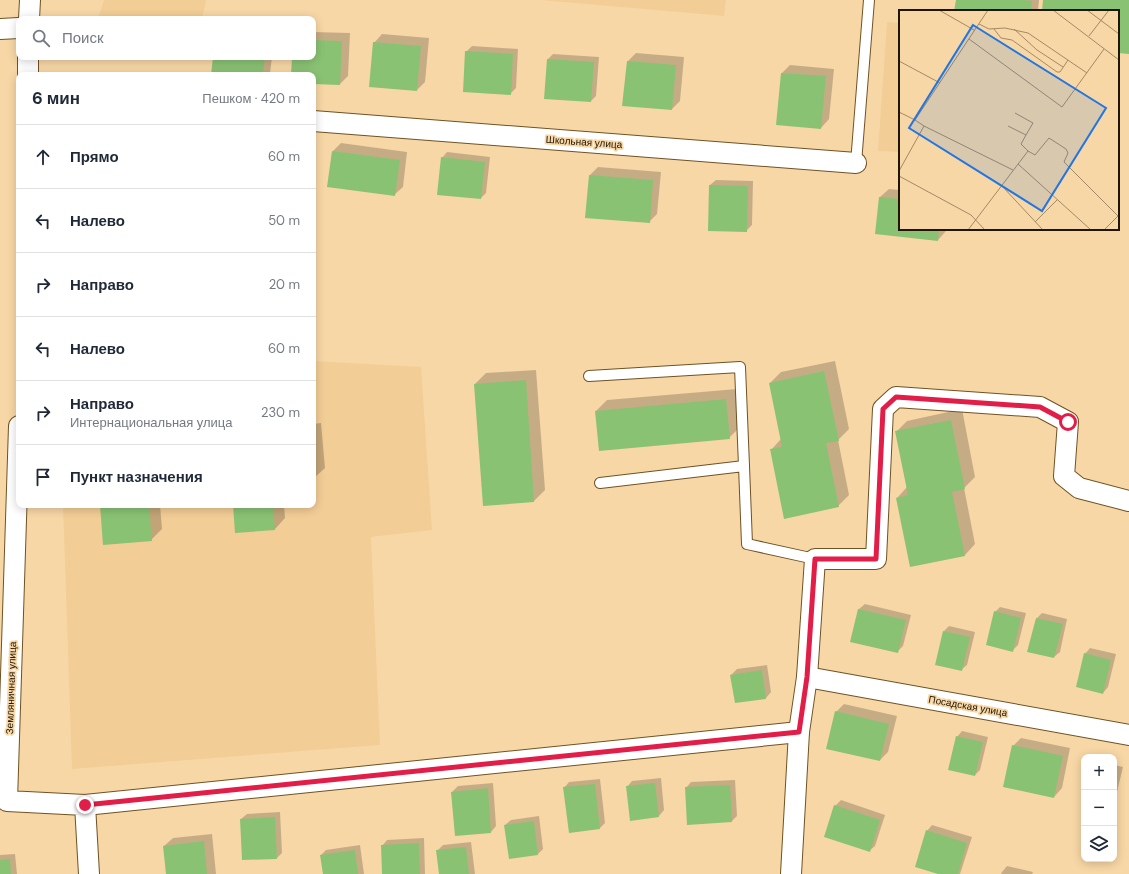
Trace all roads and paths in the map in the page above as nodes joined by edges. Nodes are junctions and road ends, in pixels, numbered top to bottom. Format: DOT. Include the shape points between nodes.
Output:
graph roads {
  1 [pos="30,0"];
  2 [pos="869,0"];
  3 [pos="29,16"];
  4 [pos="16,28"];
  5 [pos="0,29"];
  6 [pos="28,60"];
  7 [pos="28,72"];
  8 [pos="316,121"];
  9 [pos="856,163"];
  10 [pos="590,376"];
  11 [pos="16,442"];
  12 [pos="744,466"];
  13 [pos="9,479"];
  14 [pos="600,483"];
  15 [pos="1129,501"];
  16 [pos="815,559"];
  17 [pos="807,677"];
  18 [pos="799,732"];
  19 [pos="1129,735"];
  20 [pos="4,802"];
  21 [pos="85,805"];
  22 [pos="89,874"];
  23 [pos="791,874"];
  1 -- 3 [label="street"];
  2 -- 9 [label="lane"];
  4 -- 5 [label="street"];
  6 -- 7 [label="street"];
  8 -- 9 [label="street, Школьная улица"];
  10 -- 12 [label="lane" via="740,368"];
  11 -- 13 [label="street, Земляничная улица"];
  12 -- 14 [label="lane"];
  12 -- 16 [label="lane" via="747,544"];
  13 -- 20 [label="street, Земляничная улица"];
  15 -- 16 [label="street" via="1078,488 1064,476 1068,422 1040,407 896,397 883,409 876,559"];
  16 -- 17 [label="street"];
  17 -- 18 [label="street"];
  17 -- 19 [label="street, Посадская улица"];
  18 -- 21 [label="street, Земляничная улица"];
  18 -- 23 [label="street"];
  20 -- 21 [label="street, Земляничная улица"];
  21 -- 22 [label="street"];
}
